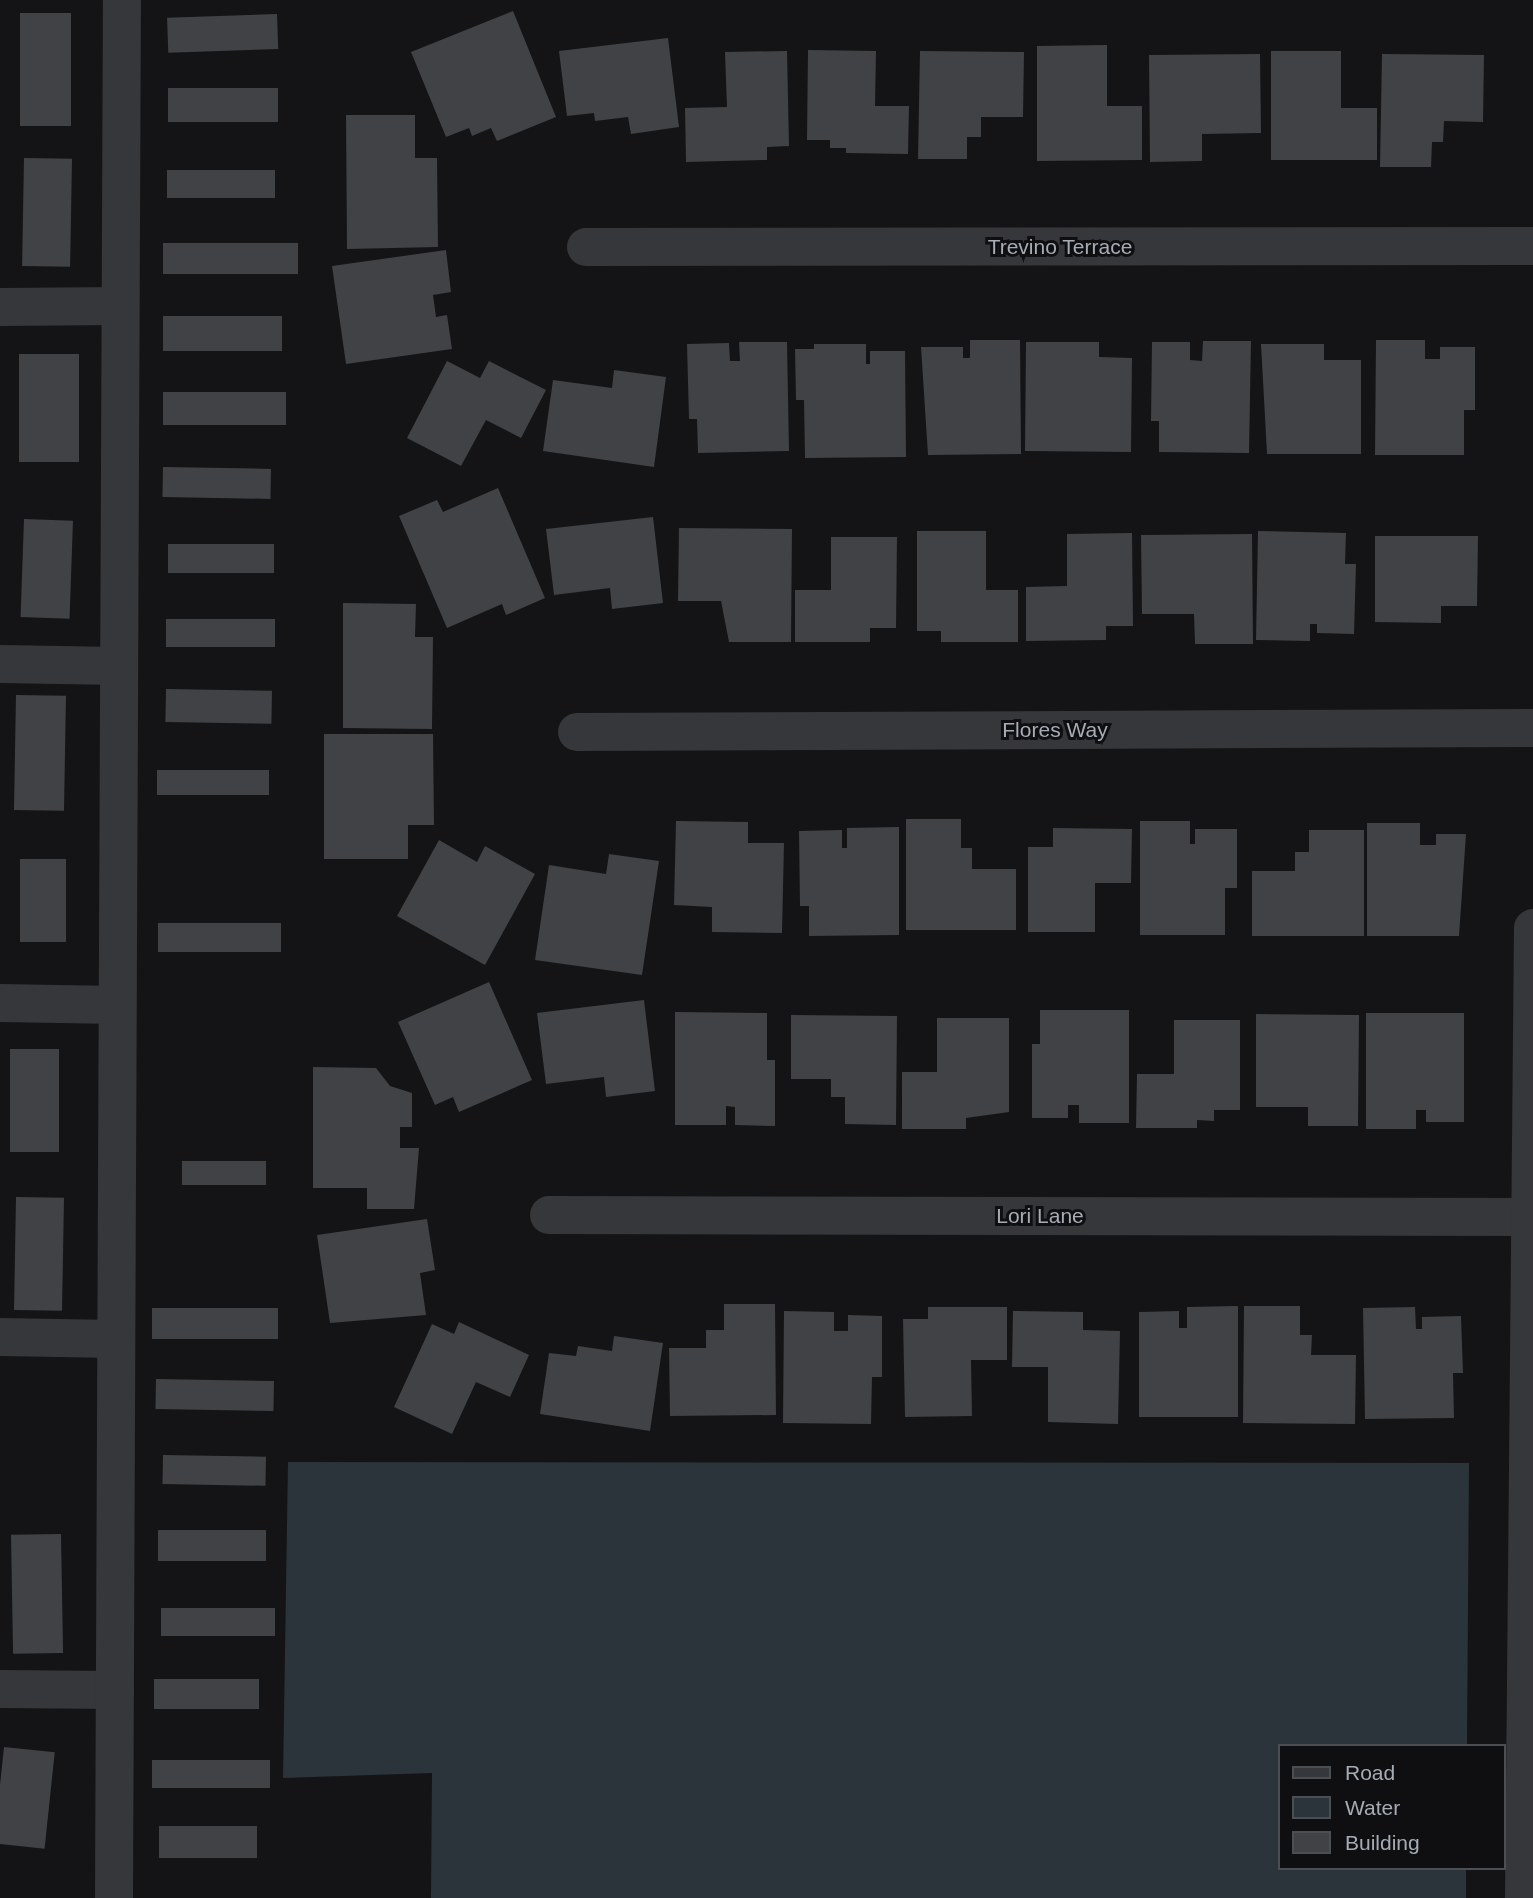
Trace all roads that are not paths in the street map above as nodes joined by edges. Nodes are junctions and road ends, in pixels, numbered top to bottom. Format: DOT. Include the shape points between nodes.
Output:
graph roads {
  1 [pos="122,0"];
  2 [pos="1533,246"];
  3 [pos="586,247"];
  4 [pos="120,306"];
  5 [pos="0,307"];
  6 [pos="0,664"];
  7 [pos="119,666"];
  8 [pos="1533,728"];
  9 [pos="577,732"];
  10 [pos="1533,928"];
  11 [pos="0,1003"];
  12 [pos="117,1005"];
  13 [pos="549,1215"];
  14 [pos="1531,1217"];
  15 [pos="0,1337"];
  16 [pos="116,1339"];
  17 [pos="0,1689"];
  18 [pos="115,1690"];
  19 [pos="114,1898"];
  20 [pos="1524,1898"];
  1 -- 4 [label="street"];
  2 -- 3 [label="street, Trevino Terrace"];
  4 -- 5 [label="street"];
  4 -- 7 [label="street"];
  6 -- 7 [label="street"];
  7 -- 12 [label="street"];
  8 -- 9 [label="street, Flores Way"];
  10 -- 14 [label="street"];
  11 -- 12 [label="street"];
  12 -- 16 [label="street"];
  13 -- 14 [label="street, Lori Lane"];
  14 -- 20 [label="street"];
  15 -- 16 [label="street"];
  16 -- 18 [label="street"];
  17 -- 18 [label="street"];
  18 -- 19 [label="street"];
}
